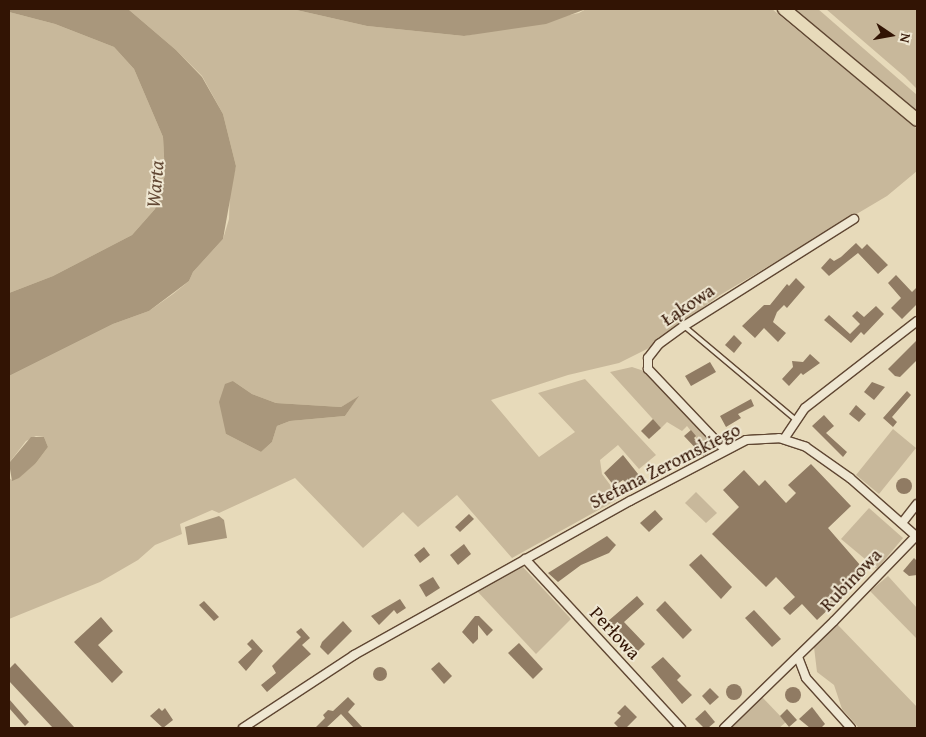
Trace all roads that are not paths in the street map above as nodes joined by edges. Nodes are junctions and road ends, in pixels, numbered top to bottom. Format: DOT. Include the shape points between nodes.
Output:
graph roads {
  1 [pos="784,9"];
  2 [pos="917,120"];
  3 [pos="854,219"];
  4 [pos="917,321"];
  5 [pos="684,326"];
  6 [pos="795,419"];
  7 [pos="784,439"];
  8 [pos="725,450"];
  9 [pos="917,504"];
  10 [pos="902,523"];
  11 [pos="917,536"];
  12 [pos="524,559"];
  13 [pos="798,657"];
  14 [pos="244,728"];
  15 [pos="681,728"];
  16 [pos="724,728"];
  17 [pos="851,728"];
  1 -- 2 [label="main road"];
  3 -- 5 [label="street, Łąkowa"];
  4 -- 6 [label="street"];
  5 -- 6 [label="lane"];
  5 -- 8 [label="street, Łąkowa" via="659,344 648,358 648,369"];
  6 -- 7 [label="street"];
  7 -- 8 [label="street, Stefana Żeromskiego" via="755,438"];
  7 -- 10 [label="street, Stefana Żeromskiego" via="803,445 828,462"];
  8 -- 12 [label="street, Stefana Żeromskiego"];
  9 -- 10 [label="street"];
  10 -- 11 [label="street, Stefana Żeromskiego"];
  11 -- 13 [label="street, Rubinowa"];
  12 -- 14 [label="street, Stefana Żeromskiego" via="354,656"];
  12 -- 15 [label="street, Perłowa"];
  13 -- 16 [label="street, Rubinowa"];
  13 -- 17 [label="street" via="806,678"];
}
